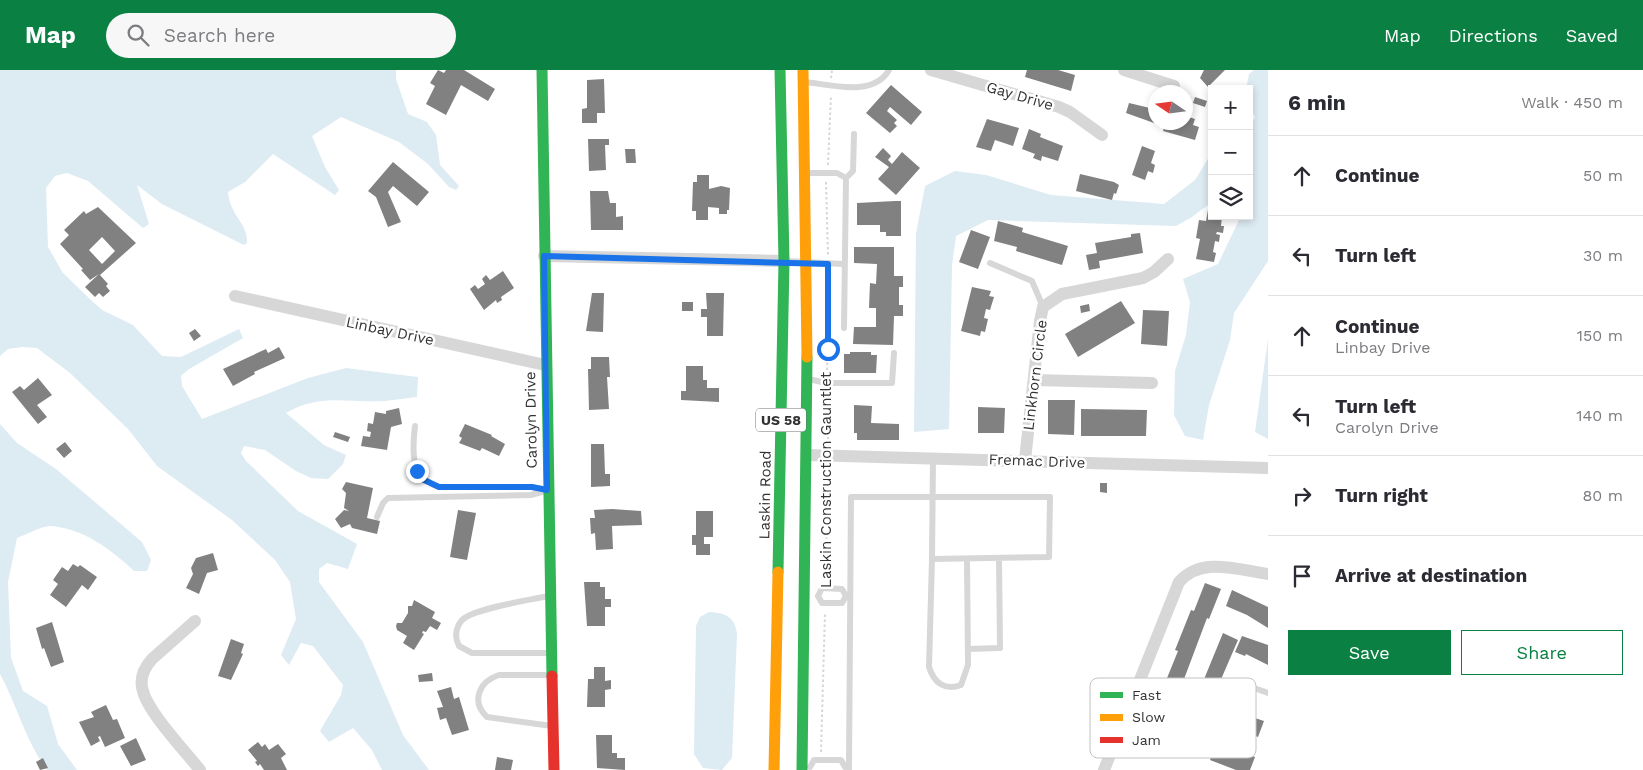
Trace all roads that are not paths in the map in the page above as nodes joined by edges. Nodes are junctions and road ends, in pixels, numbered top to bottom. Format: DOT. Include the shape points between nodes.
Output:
graph roads {
  1 [pos="542,70"];
  2 [pos="780,70"];
  3 [pos="889,70"];
  4 [pos="931,70"];
  5 [pos="1124,70"];
  6 [pos="803,76"];
  7 [pos="1171,85"];
  8 [pos="854,134"];
  9 [pos="1102,135"];
  10 [pos="805,173"];
  11 [pos="846,178"];
  12 [pos="544,256"];
  13 [pos="1168,259"];
  14 [pos="784,261"];
  15 [pos="807,262"];
  16 [pos="990,263"];
  17 [pos="843,264"];
  18 [pos="235,296"];
  19 [pos="1044,307"];
  20 [pos="844,328"];
  21 [pos="894,353"];
  22 [pos="545,365"];
  23 [pos="807,378"];
  24 [pos="1034,380"];
  25 [pos="1152,383"];
  26 [pos="415,426"];
  27 [pos="806,455"];
  28 [pos="933,458"];
  29 [pos="1025,460"];
  30 [pos="1268,468"];
  31 [pos="547,490"];
  32 [pos="932,497"];
  33 [pos="377,517"];
  34 [pos="999,558"];
  35 [pos="932,559"];
  36 [pos="967,559"];
  37 [pos="1268,574"];
  38 [pos="549,596"];
  39 [pos="848,596"];
  40 [pos="797,597"];
  41 [pos="195,621"];
  42 [pos="968,649"];
  43 [pos="551,653"];
  44 [pos="552,675"];
  45 [pos="1141,678"];
  46 [pos="1256,689"];
  47 [pos="1268,693"];
  48 [pos="553,726"];
  49 [pos="1109,758"];
  50 [pos="807,769"];
  51 [pos="846,769"];
  52 [pos="200,770"];
  53 [pos="554,770"];
  54 [pos="774,770"];
  55 [pos="1104,770"];
  1 -- 12 [label="main road, Carolyn Drive"];
  2 -- 14 [label="main road, Laskin Road / US 58"];
  3 -- 6 [label="lane" via="878,81 859,88"];
  4 -- 9 [label="street, Gay Drive" via="1059,107"];
  5 -- 7 [label="street"];
  6 -- 10 [label="main road, Laskin Road / US 58"];
  8 -- 11 [label="lane" via="853,171"];
  10 -- 11 [label="lane" via="837,173"];
  10 -- 15 [label="main road, Laskin Road / US 58"];
  11 -- 17 [label="lane"];
  12 -- 14 [label="street"];
  12 -- 22 [label="main road, Carolyn Drive"];
  13 -- 19 [label="street, Linkhorn Circle" via="1143,278 1062,294"];
  14 -- 15 [label="lane"];
  14 -- 40 [label="main road, Laskin Road / US 58"];
  15 -- 17 [label="lane"];
  15 -- 23 [label="main road, Laskin Road / US 58"];
  16 -- 19 [label="lane" via="1032,281"];
  17 -- 20 [label="lane"];
  18 -- 22 [label="street, Linbay Drive"];
  19 -- 24 [label="street, Linkhorn Circle"];
  21 -- 23 [label="lane" via="892,383 827,383"];
  22 -- 31 [label="main road, Carolyn Drive"];
  23 -- 27 [label="main road, Laskin Road / US 58"];
  24 -- 25 [label="street"];
  24 -- 29 [label="street, Linkhorn Circle"];
  26 -- 31 [label="lane" via="413,459 417,471 430,484 439,487 532,487"];
  27 -- 28 [label="street, Fremac Drive"];
  27 -- 40 [label="main road, Laskin Road / US 58"];
  28 -- 29 [label="street, Fremac Drive"];
  28 -- 32 [label="lane"];
  29 -- 30 [label="street, Fremac Drive"];
  31 -- 33 [label="lane" via="531,495 388,498"];
  31 -- 38 [label="main road, Carolyn Drive"];
  32 -- 34 [label="lane" via="1050,497 1049,557"];
  32 -- 35 [label="lane"];
  32 -- 39 [label="lane" via="851,497"];
  34 -- 36 [label="lane"];
  34 -- 42 [label="lane" via="1000,648"];
  35 -- 36 [label="lane"];
  35 -- 42 [label="lane" via="929,667 932,677 954,688 961,685 968,665"];
  36 -- 42 [label="lane"];
  37 -- 45 [label="street" via="1212,566 1202,566 1186,574 1179,582"];
  38 -- 43 [label="main road, Carolyn Drive"];
  38 -- 43 [label="lane" via="468,616 456,634 459,646 472,653"];
  39 -- 40 [label="lane" via="842,603 822,603"];
  39 -- 40 [label="lane" via="842,589 822,588"];
  39 -- 51 [label="lane"];
  40 -- 50 [label="main road, Laskin Road / US 58"];
  40 -- 54 [label="main road, Laskin Road / US 58"];
  41 -- 52 [label="street" via="152,659 141,682 145,698"];
  43 -- 44 [label="main road, Carolyn Drive"];
  44 -- 48 [label="main road, Carolyn Drive"];
  44 -- 48 [label="lane" via="491,677 481,688 478,700 487,717"];
  46 -- 47 [label="lane"];
  48 -- 53 [label="main road, Carolyn Drive"];
  49 -- 55 [label="street"];
  50 -- 51 [label="lane" via="814,760 841,760"];
}
